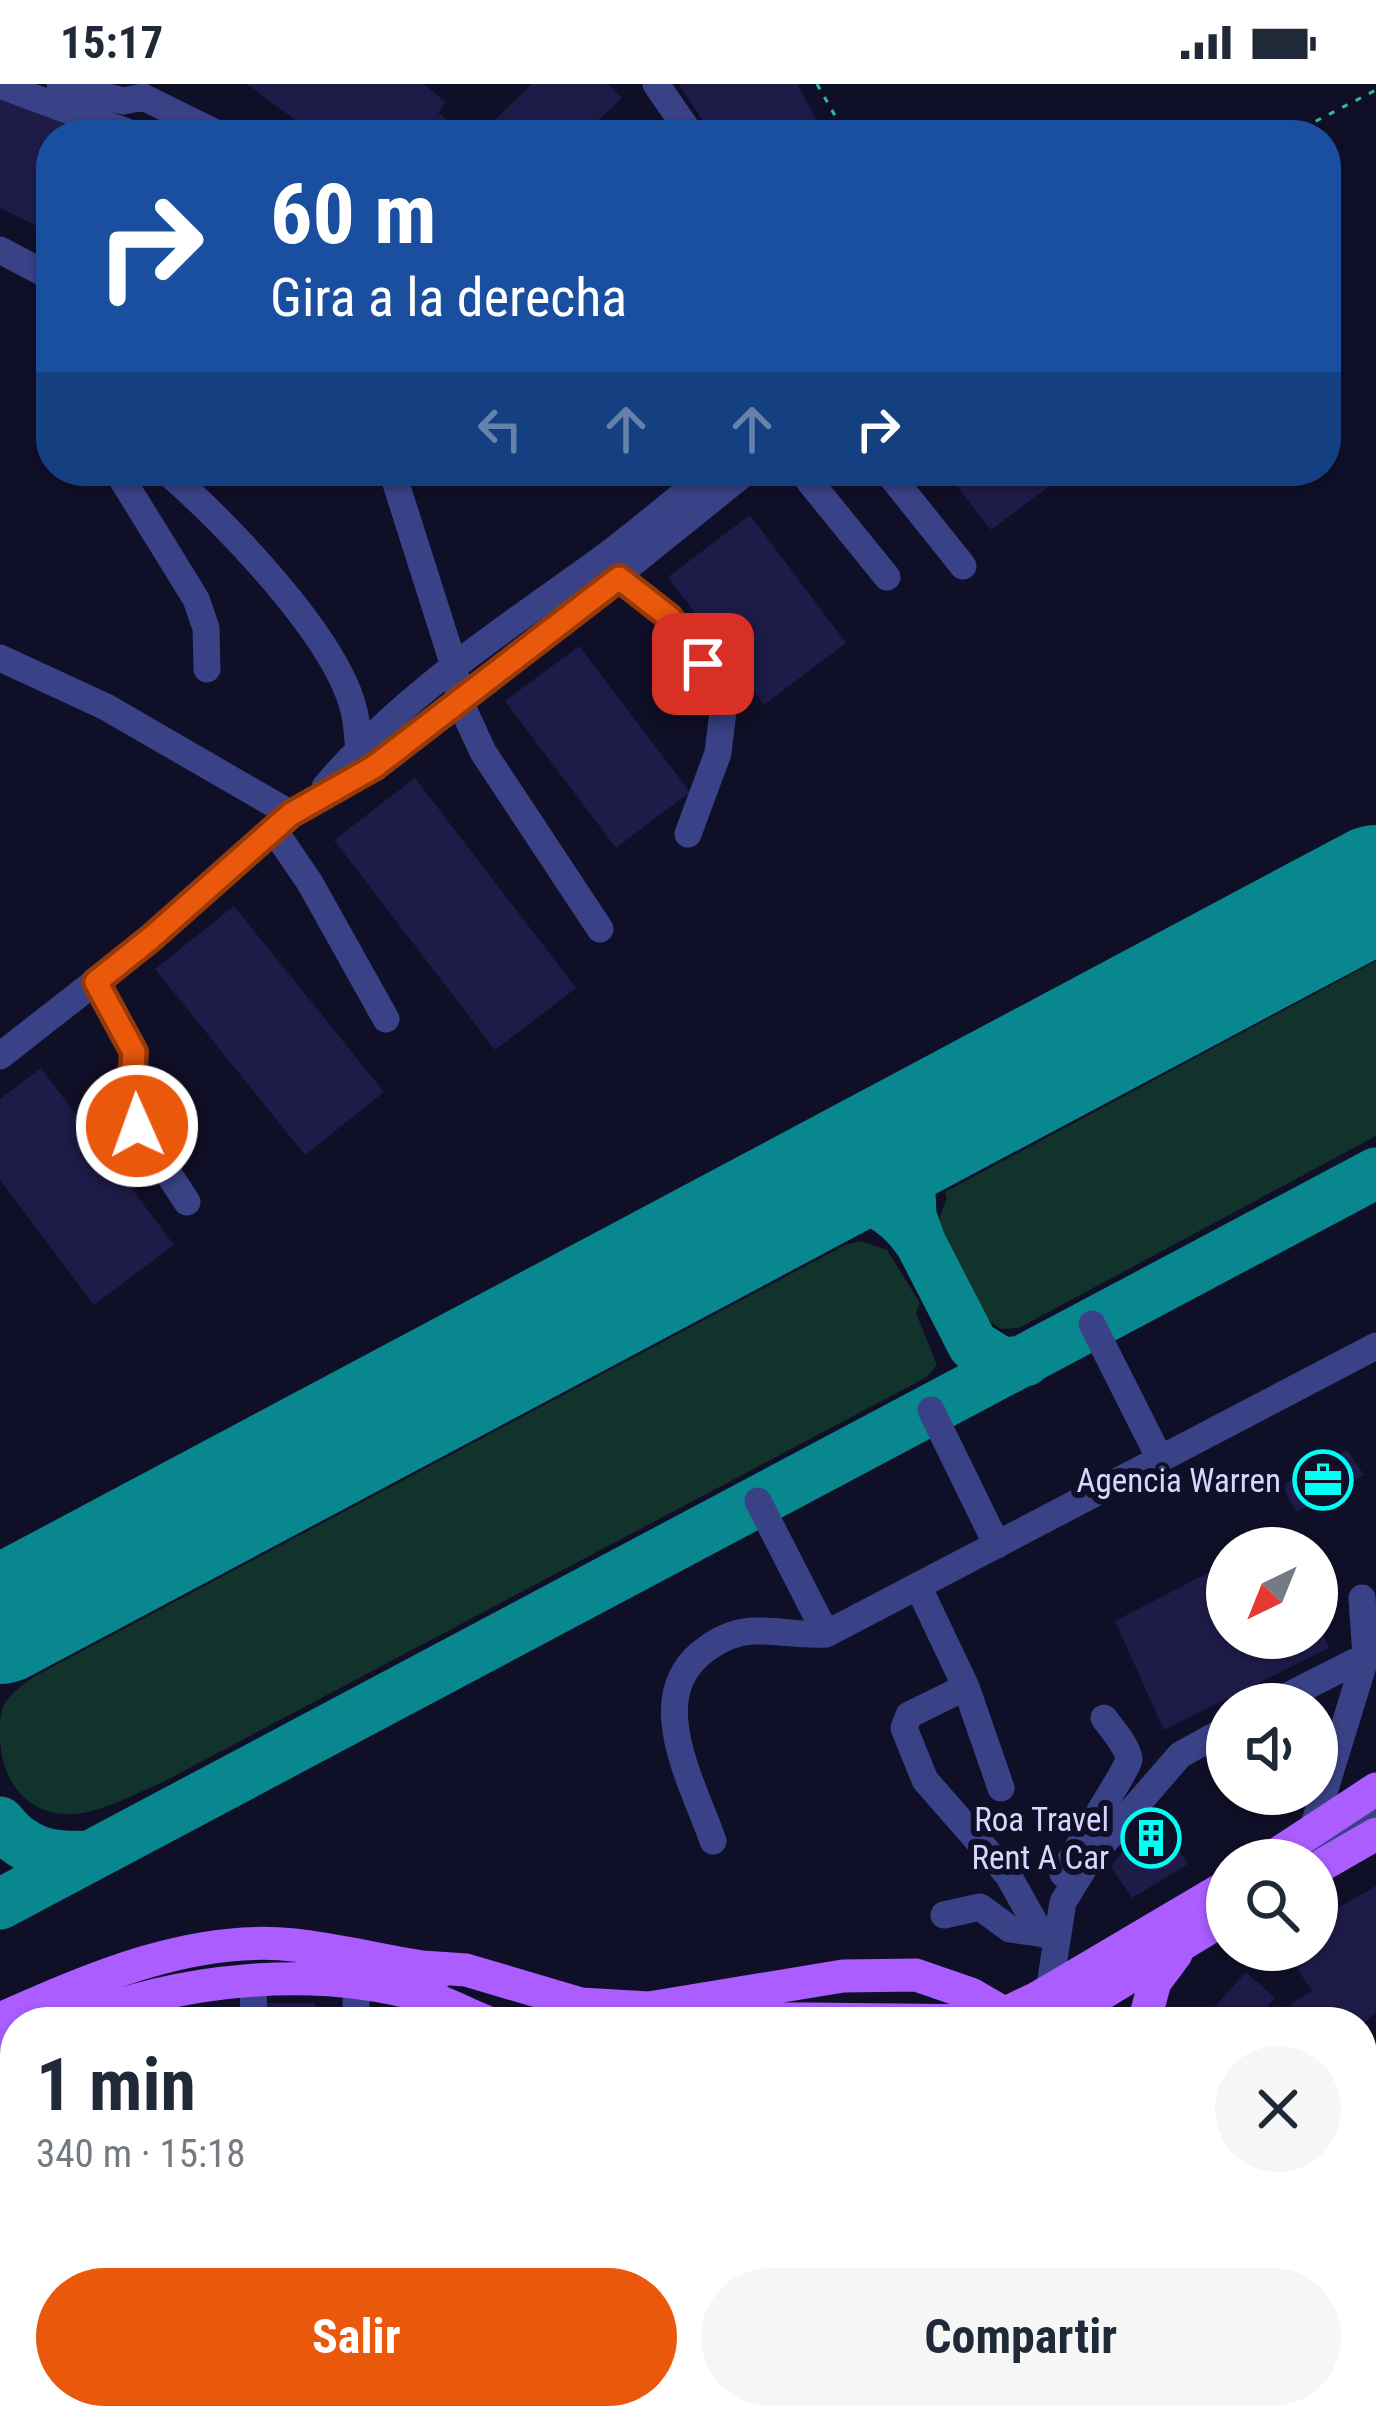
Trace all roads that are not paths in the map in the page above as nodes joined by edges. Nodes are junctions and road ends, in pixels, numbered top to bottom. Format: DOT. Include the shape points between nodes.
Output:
graph roads {
  1 [pos="60,84"];
  2 [pos="656,84"];
  3 [pos="0,85"];
  4 [pos="148,91"];
  5 [pos="95,120"];
  6 [pos="195,120"];
  7 [pos="674,120"];
  8 [pos="0,250"];
  9 [pos="36,269"];
  10 [pos="126,486"];
  11 [pos="183,486"];
  12 [pos="397,486"];
  13 [pos="695,486"];
  14 [pos="726,486"];
  15 [pos="813,486"];
  16 [pos="898,486"];
  17 [pos="964,566"];
  18 [pos="608,570"];
  19 [pos="887,577"];
  20 [pos="0,658"];
  21 [pos="454,666"];
  22 [pos="208,669"];
  23 [pos="460,702"];
  24 [pos="361,760"];
  25 [pos="293,814"];
  26 [pos="688,834"];
  27 [pos="600,929"];
  28 [pos="96,982"];
  29 [pos="386,1019"];
  30 [pos="0,1056"];
  31 [pos="188,1202"];
  32 [pos="1092,1324"];
  33 [pos="1376,1346"];
  34 [pos="931,1410"];
  35 [pos="1160,1460"];
  36 [pos="758,1501"];
  37 [pos="998,1545"];
  38 [pos="918,1586"];
  39 [pos="1362,1598"];
  40 [pos="826,1634"];
  41 [pos="1371,1653"];
  42 [pos="1313,1683"];
  43 [pos="966,1687"];
  44 [pos="1105,1718"];
  45 [pos="1206,1741"];
  46 [pos="1001,1788"];
  47 [pos="1376,1789"];
  48 [pos="1376,1815"];
  49 [pos="1376,1834"];
  50 [pos="1308,1839"];
  51 [pos="1314,1839"];
  52 [pos="1320,1839"];
  53 [pos="713,1841"];
  54 [pos="1338,1856"];
  55 [pos="1206,1900"];
  56 [pos="1063,1902"];
  57 [pos="944,1915"];
  58 [pos="1206,1928"];
  59 [pos="1049,1935"];
  60 [pos="1188,1938"];
  61 [pos="253,1980"];
  62 [pos="357,1984"];
  63 [pos="427,1995"];
  64 [pos="28,2007"];
  65 [pos="168,2007"];
  66 [pos="254,2007"];
  67 [pos="356,2007"];
  68 [pos="493,2007"];
  69 [pos="632,2007"];
  70 [pos="655,2007"];
  71 [pos="1031,2007"];
  72 [pos="1045,2007"];
  73 [pos="1049,2007"];
  74 [pos="1051,2007"];
  75 [pos="1148,2007"];
  1 -- 4 [label="street" via="123,101"];
  2 -- 7 [label="street"];
  3 -- 5 [label="street"];
  4 -- 6 [label="street"];
  8 -- 9 [label="street"];
  10 -- 22 [label="street" via="196,599"];
  11 -- 24 [label="street" via="219,517 327,654 354,708"];
  12 -- 21 [label="street"];
  13 -- 18 [label="street"];
  14 -- 18 [label="street"];
  15 -- 19 [label="street"];
  16 -- 17 [label="street"];
  18 -- 21 [label="street"];
  18 -- 23 [label="street"];
  18 -- 26 [label="street" via="669,617 703,664 723,711 718,753"];
  20 -- 25 [label="street" via="106,707"];
  21 -- 23 [label="street"];
  21 -- 24 [label="street"];
  23 -- 24 [label="street"];
  23 -- 27 [label="street" via="483,752"];
  24 -- 25 [label="street"];
  25 -- 28 [label="street"];
  25 -- 29 [label="street" via="310,883"];
  28 -- 30 [label="street"];
  28 -- 31 [label="street" via="134,1052 130,1103 137,1126"];
  32 -- 35 [label="street"];
  33 -- 35 [label="street"];
  34 -- 37 [label="street"];
  35 -- 37 [label="street"];
  36 -- 40 [label="street"];
  37 -- 38 [label="street"];
  38 -- 40 [label="street"];
  38 -- 43 [label="street"];
  39 -- 41 [label="street"];
  40 -- 53 [label="street" via="724,1637 679,1676 675,1729"];
  41 -- 42 [label="street"];
  41 -- 50 [label="street"];
  43 -- 46 [label="street"];
  43 -- 59 [label="street" via="909,1715 904,1728 925,1780"];
  44 -- 56 [label="street" via="1129,1757 1128,1770 1064,1870"];
  45 -- 56 [label="street" via="1180,1756 1089,1859"];
  47 -- 51 [label="main road"];
  48 -- 52 [label="street"];
  49 -- 54 [label="main road"];
  55 -- 73 [label="main road"];
  56 -- 59 [label="street"];
  57 -- 59 [label="street" via="980,1907 1000,1924"];
  58 -- 60 [label="main road"];
  59 -- 72 [label="street"];
  60 -- 74 [label="main road"];
  60 -- 75 [label="main road" via="1155,1982"];
  61 -- 62 [label="main road"];
  61 -- 65 [label="main road"];
  61 -- 66 [label="street"];
  62 -- 63 [label="main road"];
  62 -- 67 [label="street"];
  63 -- 64 [label="main road" via="292,1945 234,1944 148,1961"];
  63 -- 68 [label="main road"];
  63 -- 69 [label="main road" via="466,1970 581,2004"];
  70 -- 71 [label="main road" via="843,1976 916,1975"];
}
